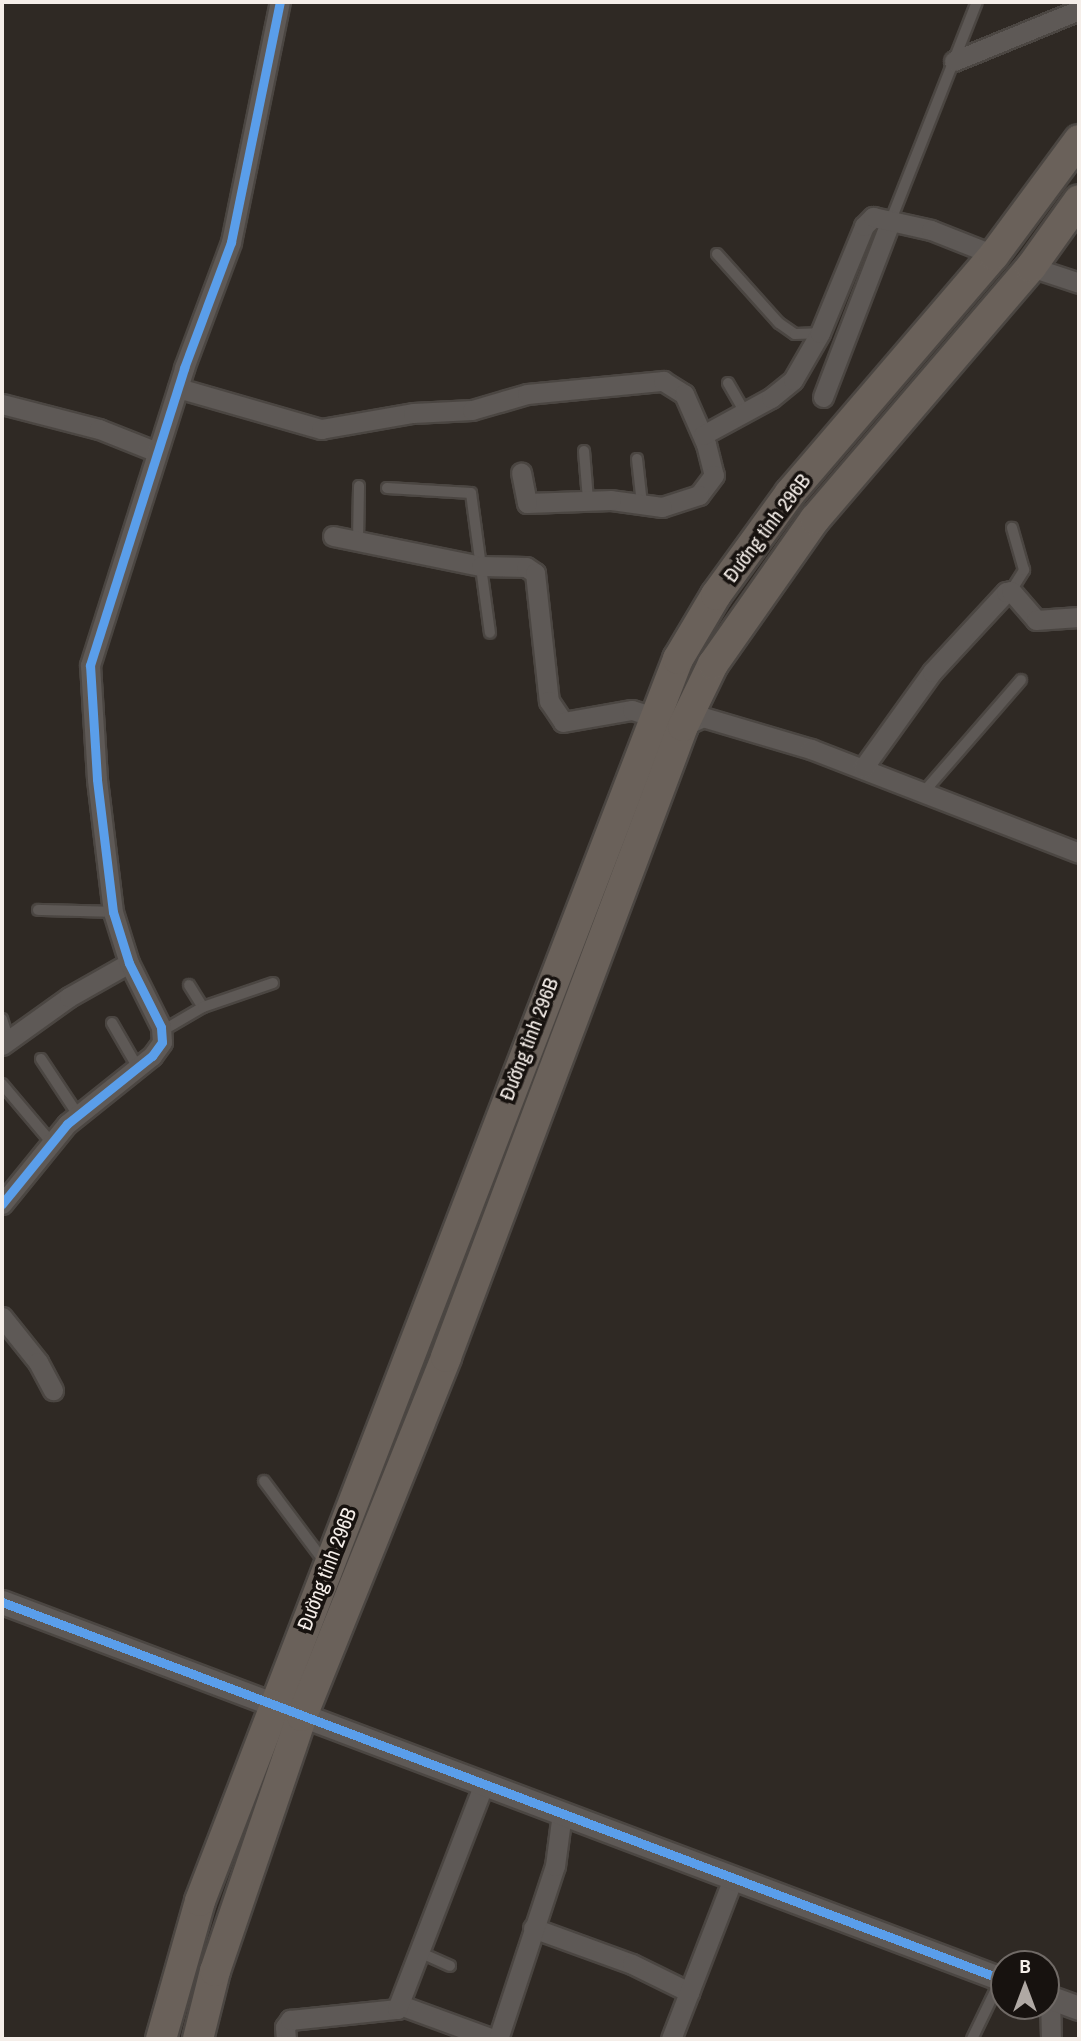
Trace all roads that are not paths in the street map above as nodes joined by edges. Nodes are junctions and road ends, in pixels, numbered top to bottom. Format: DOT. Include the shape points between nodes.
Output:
graph roads {
  1 [pos="280,2"];
  2 [pos="977,2"];
  3 [pos="1079,10"];
  4 [pos="954,61"];
  5 [pos="1079,139"];
  6 [pos="1079,200"];
  7 [pos="891,220"];
  8 [pos="717,254"];
  9 [pos="994,255"];
  10 [pos="1031,267"];
  11 [pos="1079,283"];
  12 [pos="820,333"];
  13 [pos="728,383"];
  14 [pos="178,388"];
  15 [pos="823,397"];
  16 [pos="2,404"];
  17 [pos="745,412"];
  18 [pos="703,435"];
  19 [pos="584,451"];
  20 [pos="157,452"];
  21 [pos="637,459"];
  22 [pos="521,473"];
  23 [pos="359,486"];
  24 [pos="387,488"];
  25 [pos="588,499"];
  26 [pos="642,505"];
  27 [pos="1012,528"];
  28 [pos="333,536"];
  29 [pos="358,540"];
  30 [pos="481,566"];
  31 [pos="1011,591"];
  32 [pos="1079,617"];
  33 [pos="490,633"];
  34 [pos="1021,680"];
  35 [pos="655,715"];
  36 [pos="683,726"];
  37 [pos="863,768"];
  38 [pos="922,794"];
  39 [pos="1079,853"];
  40 [pos="38,910"];
  41 [pos="113,912"];
  42 [pos="129,963"];
  43 [pos="273,983"];
  44 [pos="190,985"];
  45 [pos="203,1007"];
  46 [pos="2,1019"];
  47 [pos="112,1023"];
  48 [pos="162,1032"];
  49 [pos="5,1043"];
  50 [pos="41,1059"];
  51 [pos="138,1068"];
  52 [pos="2,1084"];
  53 [pos="78,1115"];
  54 [pos="51,1142"];
  55 [pos="2,1204"];
  56 [pos="2,1317"];
  57 [pos="53,1390"];
  58 [pos="264,1481"];
  59 [pos="328,1567"];
  60 [pos="2,1602"];
  61 [pos="289,1710"];
  62 [pos="484,1784"];
  63 [pos="562,1813"];
  64 [pos="733,1878"];
  65 [pos="533,1928"];
  66 [pos="419,1952"];
  67 [pos="450,1966"];
  68 [pos="990,1974"];
  69 [pos="689,1992"];
  70 [pos="1060,2001"];
  71 [pos="990,2003"];
  72 [pos="400,2005"];
  73 [pos="1079,2008"];
  74 [pos="1050,2020"];
  75 [pos="161,2039"];
  76 [pos="198,2039"];
  77 [pos="286,2039"];
  78 [pos="495,2039"];
  79 [pos="671,2039"];
  80 [pos="972,2039"];
  81 [pos="1051,2039"];
  1 -- 14 [label="street" via="232,242"];
  2 -- 4 [label="lane"];
  3 -- 4 [label="street"];
  4 -- 7 [label="lane"];
  5 -- 9 [label="main road, Đường tỉnh 296B"];
  6 -- 10 [label="main road, Đường tỉnh 296B"];
  7 -- 9 [label="street"];
  7 -- 12 [label="street" via="873,217 864,226"];
  7 -- 15 [label="street"];
  8 -- 12 [label="lane" via="779,323 795,334"];
  9 -- 35 [label="main road, Đường tỉnh 296B" via="790,493 703,616"];
  10 -- 11 [label="street"];
  10 -- 36 [label="main road, Đường tỉnh 296B" via="815,519 735,629"];
  12 -- 17 [label="street" via="793,380"];
  13 -- 17 [label="lane"];
  14 -- 18 [label="street" via="321,429 413,413 472,410 527,394 663,381 684,394"];
  14 -- 20 [label="street"];
  16 -- 20 [label="street" via="99,429"];
  17 -- 18 [label="street"];
  18 -- 26 [label="street" via="713,469 712,483 699,495 674,504"];
  19 -- 25 [label="lane"];
  20 -- 41 [label="street" via="90,665 97,779"];
  21 -- 26 [label="lane"];
  22 -- 25 [label="street" via="527,503"];
  23 -- 29 [label="lane"];
  24 -- 30 [label="lane" via="471,493"];
  25 -- 26 [label="street"];
  27 -- 31 [label="lane" via="1024,570"];
  28 -- 29 [label="street"];
  29 -- 30 [label="street"];
  30 -- 33 [label="lane"];
  30 -- 35 [label="street" via="526,567 539,579 549,701 563,722 632,710"];
  31 -- 32 [label="street" via="1031,618"];
  31 -- 37 [label="street" via="932,672"];
  34 -- 38 [label="lane"];
  35 -- 36 [label="street"];
  35 -- 59 [label="main road, Đường tỉnh 296B"];
  36 -- 37 [label="street" via="703,717"];
  36 -- 61 [label="main road, Đường tỉnh 296B" via="446,1357"];
  37 -- 38 [label="street"];
  38 -- 39 [label="street"];
  40 -- 41 [label="lane"];
  41 -- 42 [label="street"];
  42 -- 48 [label="street"];
  42 -- 49 [label="street" via="69,997"];
  43 -- 45 [label="lane"];
  44 -- 45 [label="lane"];
  45 -- 48 [label="lane"];
  46 -- 49 [label="lane"];
  47 -- 51 [label="lane"];
  48 -- 51 [label="street" via="162,1042"];
  50 -- 53 [label="lane"];
  51 -- 53 [label="street"];
  52 -- 54 [label="lane"];
  53 -- 54 [label="street"];
  54 -- 55 [label="street"];
  56 -- 57 [label="street" via="38,1362"];
  58 -- 59 [label="lane"];
  59 -- 61 [label="main road, Đường tỉnh 296B"];
  60 -- 61 [label="street"];
  61 -- 62 [label="street"];
  61 -- 75 [label="main road, Đường tỉnh 296B" via="200,1901"];
  61 -- 76 [label="main road, Đường tỉnh 296B"];
  62 -- 63 [label="street"];
  62 -- 66 [label="street"];
  63 -- 64 [label="street"];
  63 -- 65 [label="street" via="555,1866"];
  64 -- 68 [label="street"];
  64 -- 69 [label="street"];
  65 -- 69 [label="street" via="632,1964"];
  65 -- 78 [label="street"];
  66 -- 67 [label="lane"];
  66 -- 72 [label="street"];
  69 -- 79 [label="street"];
  70 -- 73 [label="street"];
  71 -- 80 [label="lane"];
  72 -- 77 [label="street" via="394,2010 290,2020"];
  72 -- 78 [label="street"];
  74 -- 81 [label="street"];
}
